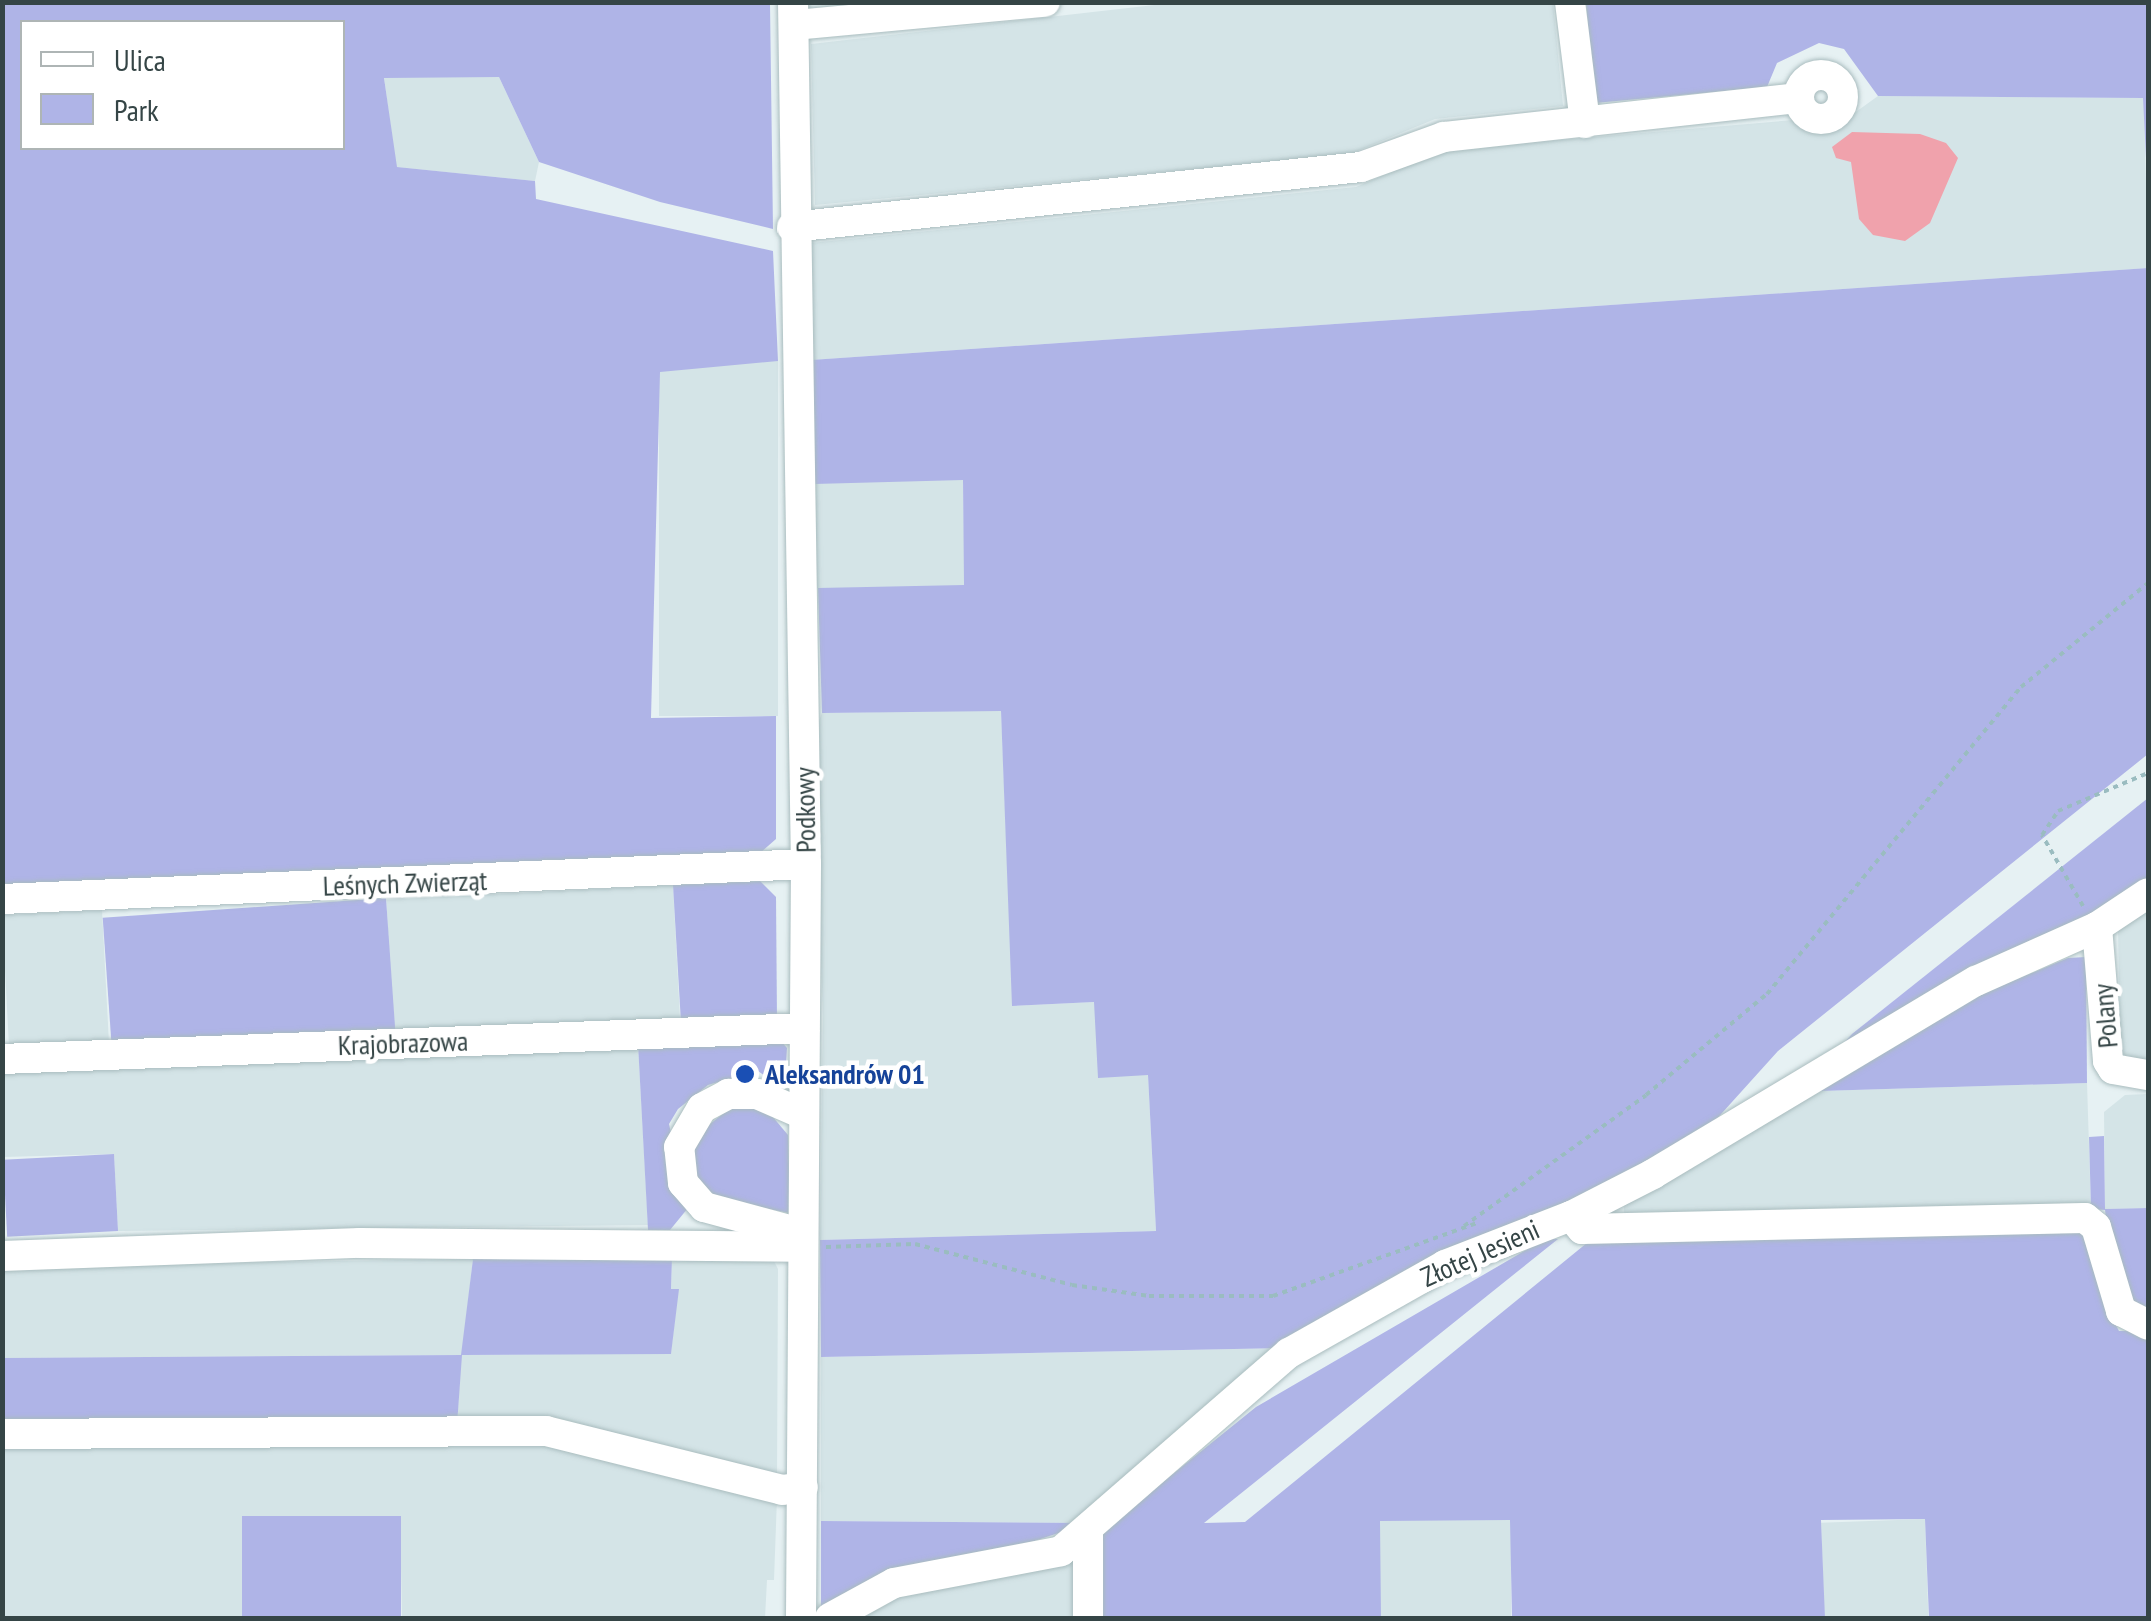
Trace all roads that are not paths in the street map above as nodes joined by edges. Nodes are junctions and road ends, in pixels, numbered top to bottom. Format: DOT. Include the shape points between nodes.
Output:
graph roads {
  1 [pos="1044,2"];
  2 [pos="1570,2"];
  3 [pos="794,14"];
  4 [pos="1798,98"];
  5 [pos="1585,122"];
  6 [pos="792,227"];
  7 [pos="806,864"];
  8 [pos="2148,892"];
  9 [pos="2,899"];
  10 [pos="2096,927"];
  11 [pos="804,1028"];
  12 [pos="2,1059"];
  13 [pos="2148,1075"];
  14 [pos="803,1114"];
  15 [pos="1571,1216"];
  16 [pos="801,1239"];
  17 [pos="2,1256"];
  18 [pos="2148,1325"];
  19 [pos="2,1434"];
  20 [pos="802,1486"];
  21 [pos="1088,1534"];
  22 [pos="802,1618"];
  23 [pos="830,1618"];
  24 [pos="1088,1618"];
  1 -- 3 [label="street"];
  2 -- 5 [label="street"];
  3 -- 6 [label="street, Podkowy"];
  4 -- 5 [label="street"];
  5 -- 6 [label="street" via="1444,137 1361,166"];
  6 -- 7 [label="street, Podkowy"];
  7 -- 9 [label="street, Leśnych Zwierząt"];
  7 -- 11 [label="street, Podkowy"];
  8 -- 10 [label="street, Złotej Jesieni"];
  10 -- 13 [label="street, Polany" via="2108,1061"];
  10 -- 15 [label="street, Złotej Jesieni" via="1976,981 1712,1140"];
  11 -- 12 [label="street, Krajobrazowa"];
  11 -- 14 [label="street, Podkowy"];
  14 -- 16 [label="street, Podkowy"];
  14 -- 16 [label="street" via="757,1094 728,1094 702,1108 679,1147 683,1183 704,1207"];
  15 -- 18 [label="street" via="1582,1230 2084,1218 2096,1227 2120,1311"];
  15 -- 21 [label="street, Złotej Jesieni" via="1445,1264 1289,1353"];
  16 -- 17 [label="street" via="360,1243"];
  16 -- 20 [label="street, Podkowy"];
  19 -- 20 [label="street" via="546,1431 782,1490"];
  20 -- 22 [label="street, Podkowy"];
  21 -- 23 [label="street, Złotej Jesieni" via="1038,1559 894,1584"];
  21 -- 24 [label="street"];
}
